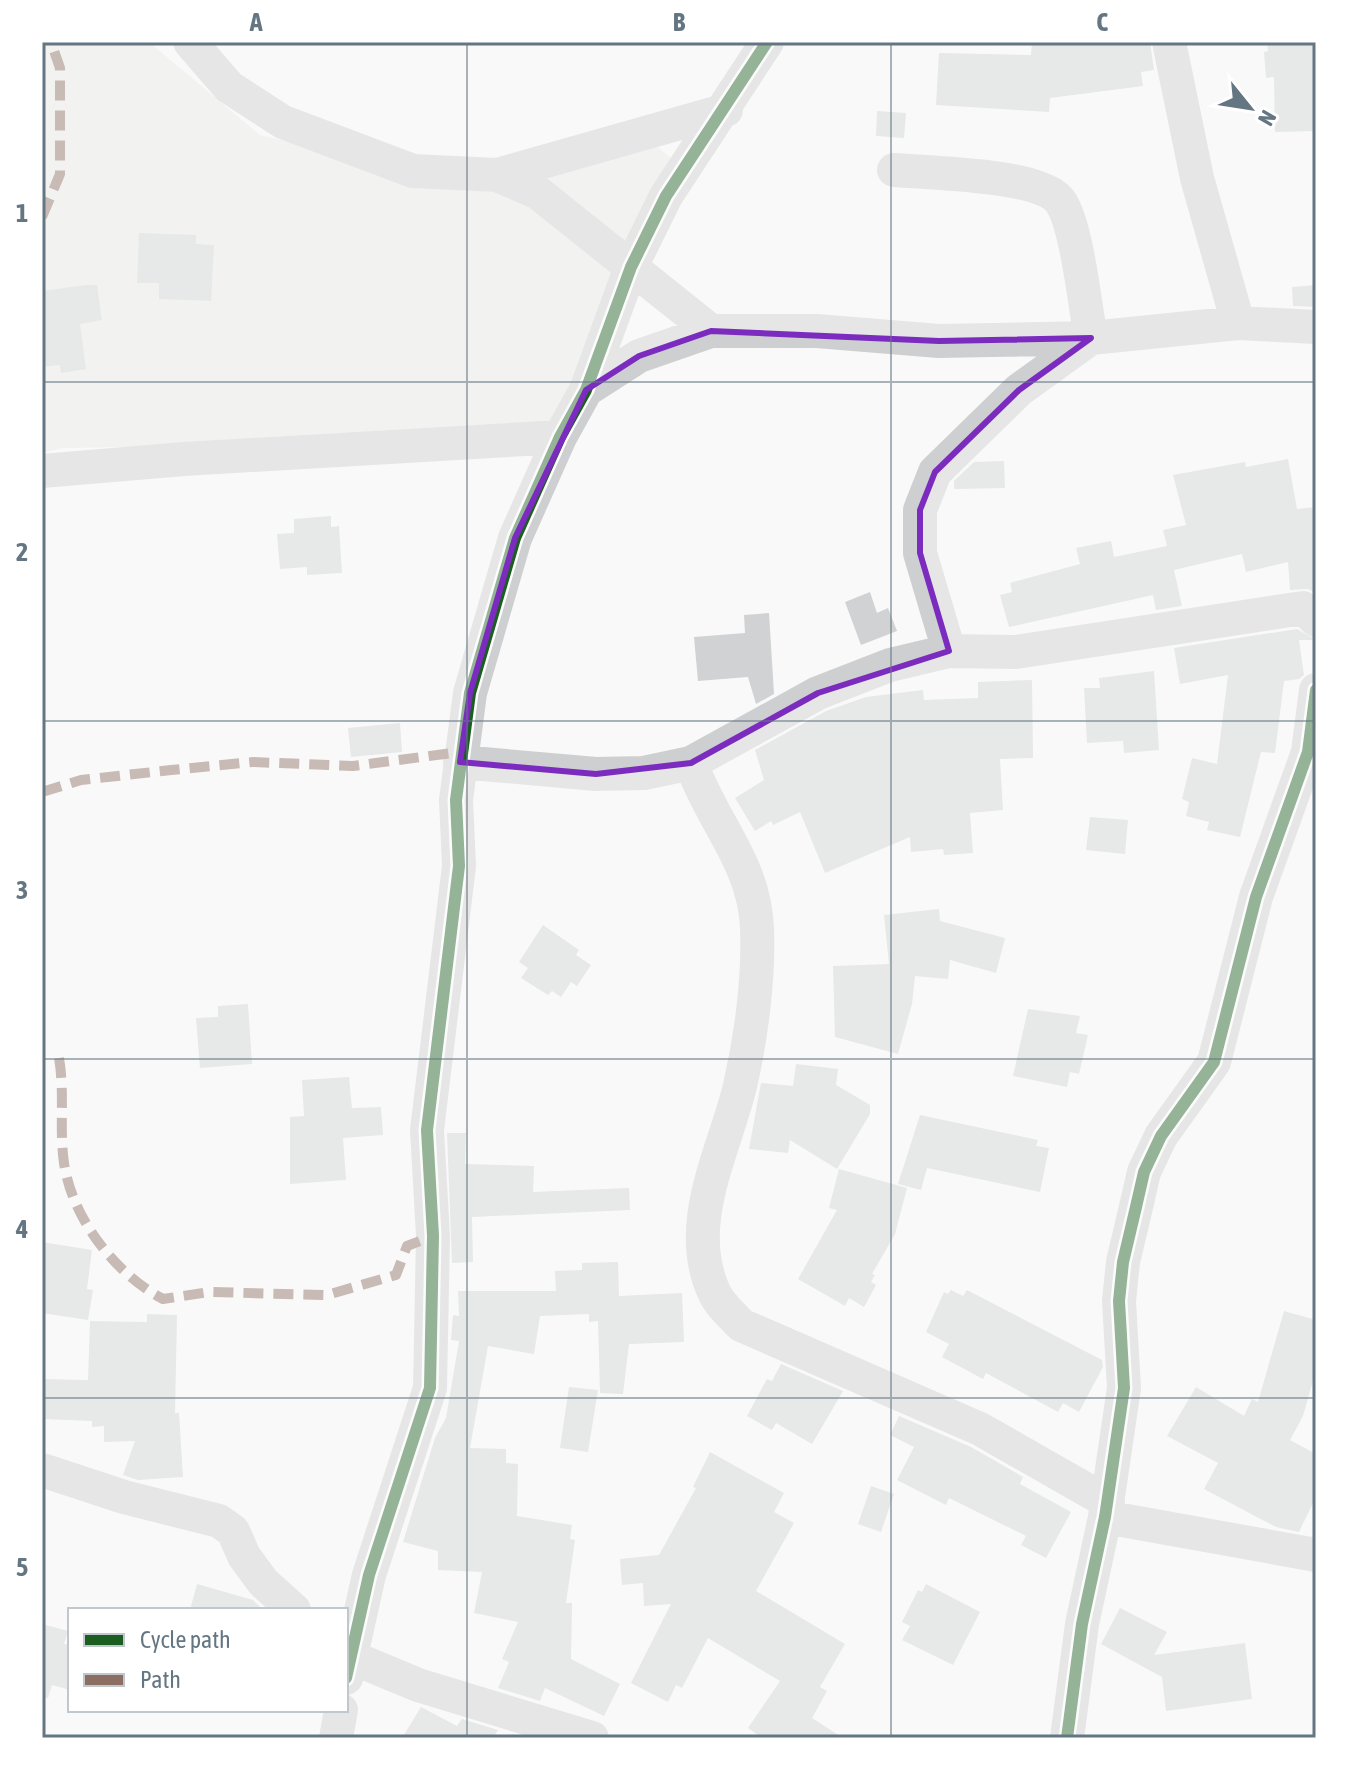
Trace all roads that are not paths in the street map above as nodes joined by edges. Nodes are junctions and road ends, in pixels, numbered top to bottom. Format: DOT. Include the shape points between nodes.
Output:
graph roads {
  1 [pos="190,42"];
  2 [pos="767,42"];
  3 [pos="1169,42"];
  4 [pos="726,110"];
  5 [pos="894,170"];
  6 [pos="497,175"];
  7 [pos="631,267"];
  8 [pos="1238,323"];
  9 [pos="1316,327"];
  10 [pos="711,331"];
  11 [pos="1091,338"];
  12 [pos="586,390"];
  13 [pos="560,437"];
  14 [pos="42,471"];
  15 [pos="1316,620"];
  16 [pos="949,651"];
  17 [pos="1316,690"];
  18 [pos="460,762"];
  19 [pos="691,763"];
  20 [pos="45,1479"];
  21 [pos="1106,1510"];
  22 [pos="1316,1555"];
  23 [pos="292,1608"];
  24 [pos="348,1660"];
  25 [pos="348,1664"];
  26 [pos="341,1712"];
  27 [pos="336,1738"];
  28 [pos="592,1738"];
  29 [pos="1067,1738"];
  1 -- 6 [label="street" via="229,87 283,122 413,171"];
  2 -- 4 [label="street"];
  3 -- 8 [label="street" via="1197,178"];
  4 -- 6 [label="street"];
  4 -- 7 [label="street" via="666,196"];
  5 -- 11 [label="street" via="1035,184 1059,200 1069,224"];
  6 -- 7 [label="street" via="537,192"];
  7 -- 10 [label="street"];
  7 -- 12 [label="street"];
  8 -- 9 [label="street"];
  8 -- 11 [label="street"];
  10 -- 11 [label="street" via="817,331 939,341"];
  10 -- 12 [label="street" via="639,356"];
  11 -- 16 [label="street" via="1019,390 935,472 920,510 920,553"];
  12 -- 13 [label="street"];
  13 -- 14 [label="street"];
  13 -- 18 [label="street" via="515,538 470,693"];
  15 -- 16 [label="street" via="1303,608 1016,652"];
  16 -- 19 [label="street" via="890,665 818,693"];
  17 -- 21 [label="street" via="1308,752 1256,897 1214,1062 1161,1136 1144,1172 1123,1262 1119,1301 1124,1388"];
  18 -- 19 [label="street" via="596,774 644,773"];
  18 -- 24 [label="street" via="459,866 427,1130 433,1250 430,1388 369,1575"];
  19 -- 21 [label="street" via="704,799 754,890 758,932 740,1085 704,1212 703,1248 714,1293 741,1325 980,1429"];
  20 -- 23 [label="street" via="219,1521 233,1531 263,1582"];
  21 -- 22 [label="street"];
  21 -- 29 [label="street" via="1082,1624"];
  25 -- 28 [label="street"];
  26 -- 27 [label="street"];
}
